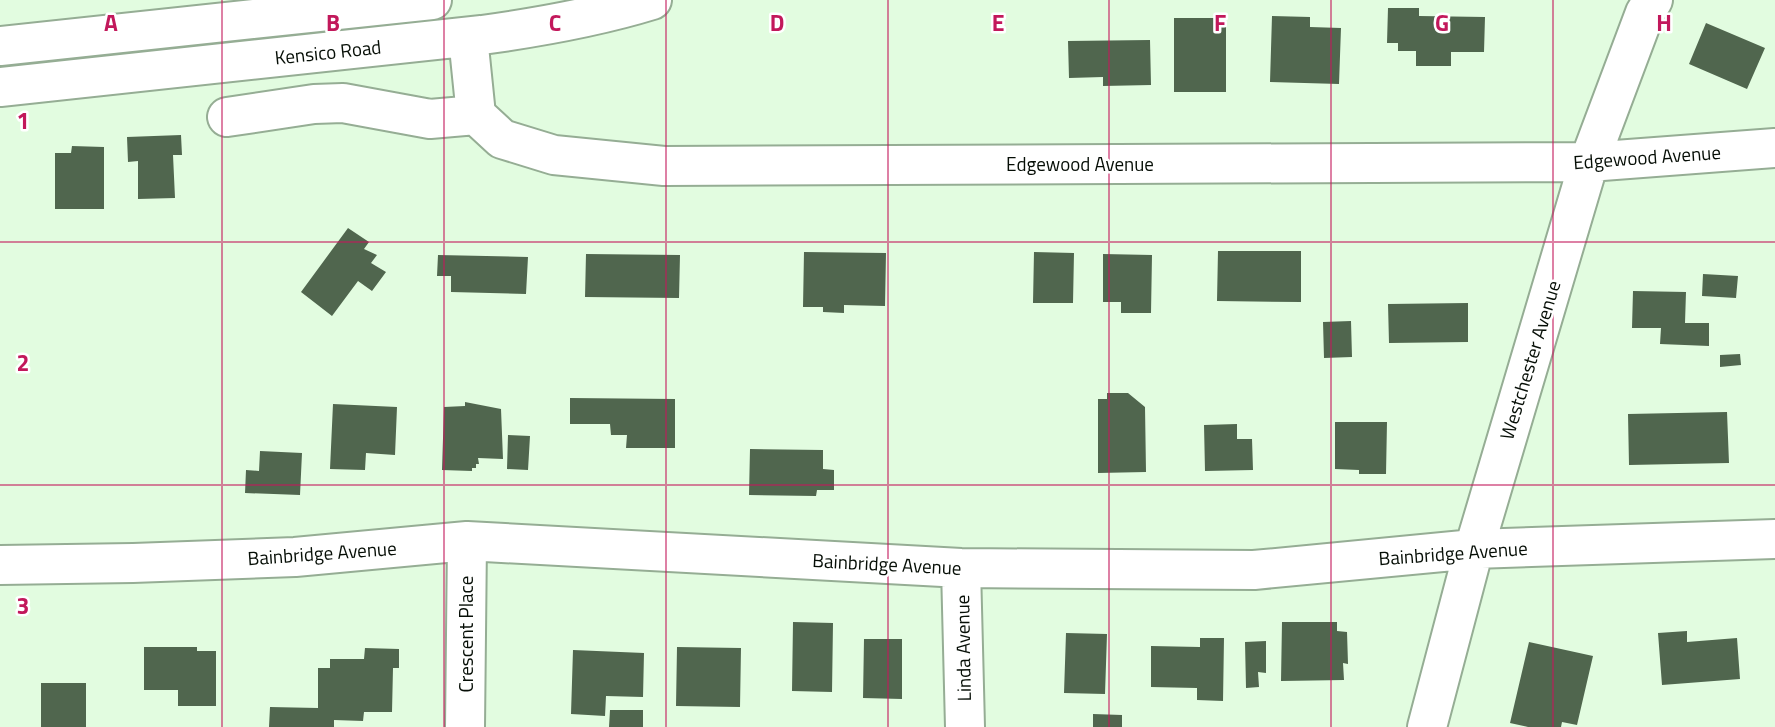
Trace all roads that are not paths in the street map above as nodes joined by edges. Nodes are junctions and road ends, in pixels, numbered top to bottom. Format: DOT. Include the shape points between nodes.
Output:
graph roads {
  1 [pos="432,0"];
  2 [pos="652,0"];
  3 [pos="1653,0"];
  4 [pos="468,37"];
  5 [pos="0,46"];
  6 [pos="0,87"];
  7 [pos="476,116"];
  8 [pos="227,117"];
  9 [pos="1775,148"];
  10 [pos="1589,162"];
  11 [pos="1775,539"];
  12 [pos="467,541"];
  13 [pos="1474,549"];
  14 [pos="0,565"];
  15 [pos="961,568"];
  16 [pos="465,727"];
  17 [pos="965,727"];
  18 [pos="1427,727"];
  1 -- 5 [label="street, Kensico Road"];
  2 -- 4 [label="street, Kensico Road" via="560,23"];
  3 -- 10 [label="street, Westchester Avenue"];
  4 -- 6 [label="street, Kensico Road"];
  4 -- 7 [label="street"];
  7 -- 8 [label="street" via="430,119 344,103"];
  7 -- 10 [label="street, Edgewood Avenue" via="502,139 554,155 664,166"];
  9 -- 10 [label="street, Edgewood Avenue"];
  10 -- 13 [label="street, Westchester Avenue"];
  11 -- 13 [label="street, Bainbridge Avenue"];
  12 -- 14 [label="street, Bainbridge Avenue" via="295,557"];
  12 -- 15 [label="street, Bainbridge Avenue"];
  12 -- 16 [label="street, Crescent Place"];
  13 -- 15 [label="street, Bainbridge Avenue" via="1254,570"];
  13 -- 18 [label="street, Westchester Avenue"];
  15 -- 17 [label="street, Linda Avenue"];
}
